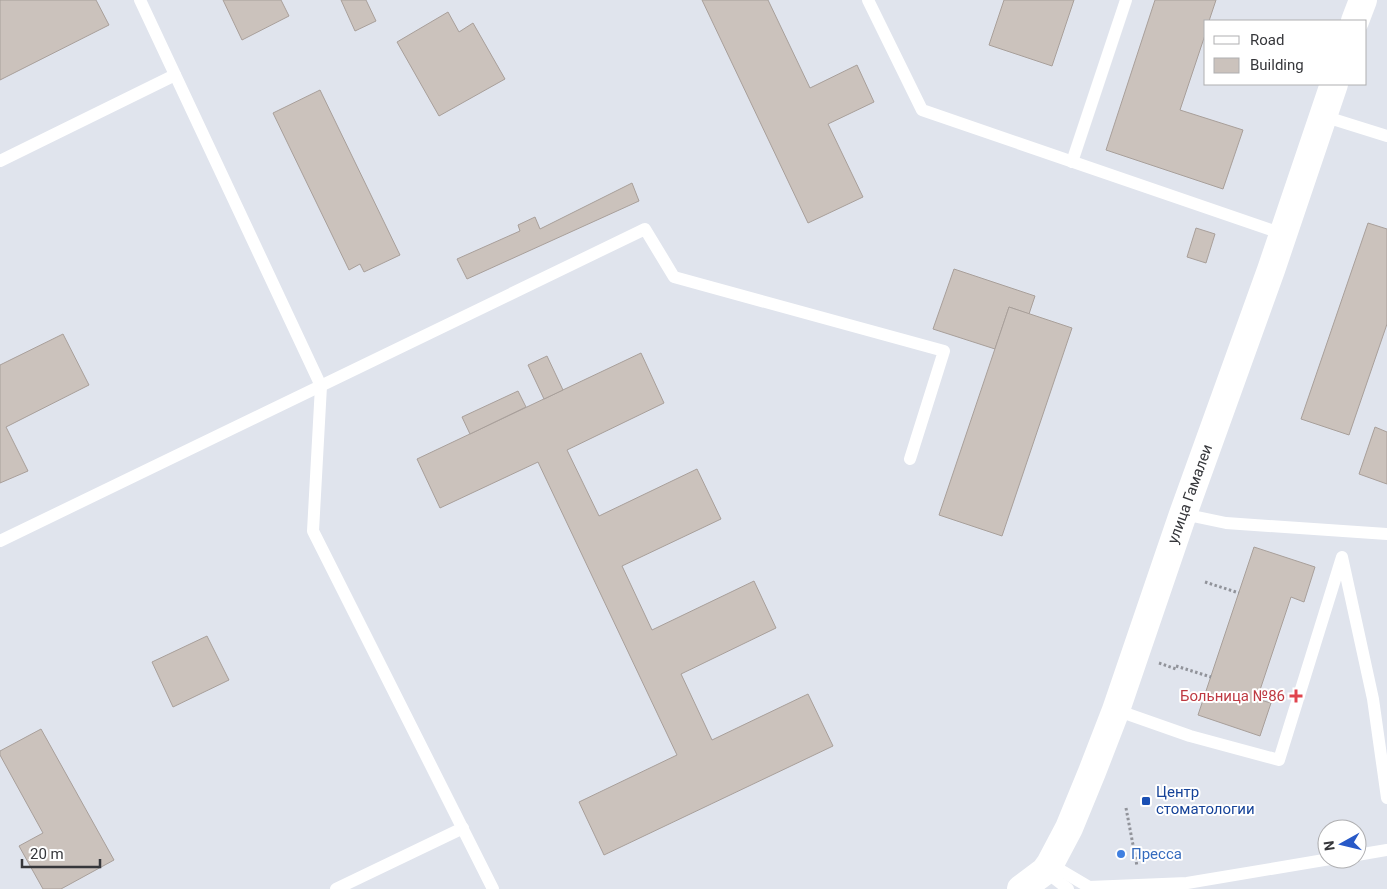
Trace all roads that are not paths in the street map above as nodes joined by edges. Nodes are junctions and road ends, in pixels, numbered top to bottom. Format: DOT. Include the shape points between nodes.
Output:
graph roads {
  1 [pos="140,0"];
  2 [pos="868,0"];
  3 [pos="1126,0"];
  4 [pos="1363,0"];
  5 [pos="1355,20"];
  6 [pos="176,75"];
  7 [pos="1334,85"];
  8 [pos="1323,116"];
  9 [pos="1387,136"];
  10 [pos="0,161"];
  11 [pos="1072,162"];
  12 [pos="1283,234"];
  13 [pos="321,386"];
  14 [pos="910,459"];
  15 [pos="1183,514"];
  16 [pos="1387,534"];
  17 [pos="0,541"];
  18 [pos="1116,710"];
  19 [pos="1387,798"];
  20 [pos="463,828"];
  21 [pos="1387,850"];
  22 [pos="1367,853"];
  23 [pos="1317,861"];
  24 [pos="1048,868"];
  25 [pos="336,889"];
  26 [pos="493,889"];
  27 [pos="1021,889"];
  28 [pos="1068,889"];
  1 -- 6 [label="lane"];
  2 -- 11 [label="lane" via="922,110"];
  3 -- 11 [label="lane"];
  4 -- 5 [label="street"];
  6 -- 10 [label="lane"];
  6 -- 13 [label="lane"];
  7 -- 8 [label="street, улица Гамалеи"];
  8 -- 9 [label="lane"];
  8 -- 12 [label="street, улица Гамалеи"];
  11 -- 12 [label="lane"];
  12 -- 15 [label="street, улица Гамалеи"];
  13 -- 14 [label="lane" via="645,229 674,277 944,351"];
  13 -- 17 [label="lane"];
  13 -- 20 [label="lane" via="313,531"];
  15 -- 16 [label="lane" via="1226,523"];
  15 -- 18 [label="street, улица Гамалеи"];
  18 -- 19 [label="lane" via="1190,736 1279,760 1342,557 1372,699"];
  18 -- 24 [label="street, улица Гамалеи" via="1069,828"];
  20 -- 25 [label="lane"];
  20 -- 26 [label="lane"];
  21 -- 22 [label="lane"];
  23 -- 24 [label="lane" via="1187,883 1089,887"];
  24 -- 27 [label="street, улица Гамалеи"];
  24 -- 28 [label="lane"];
}
